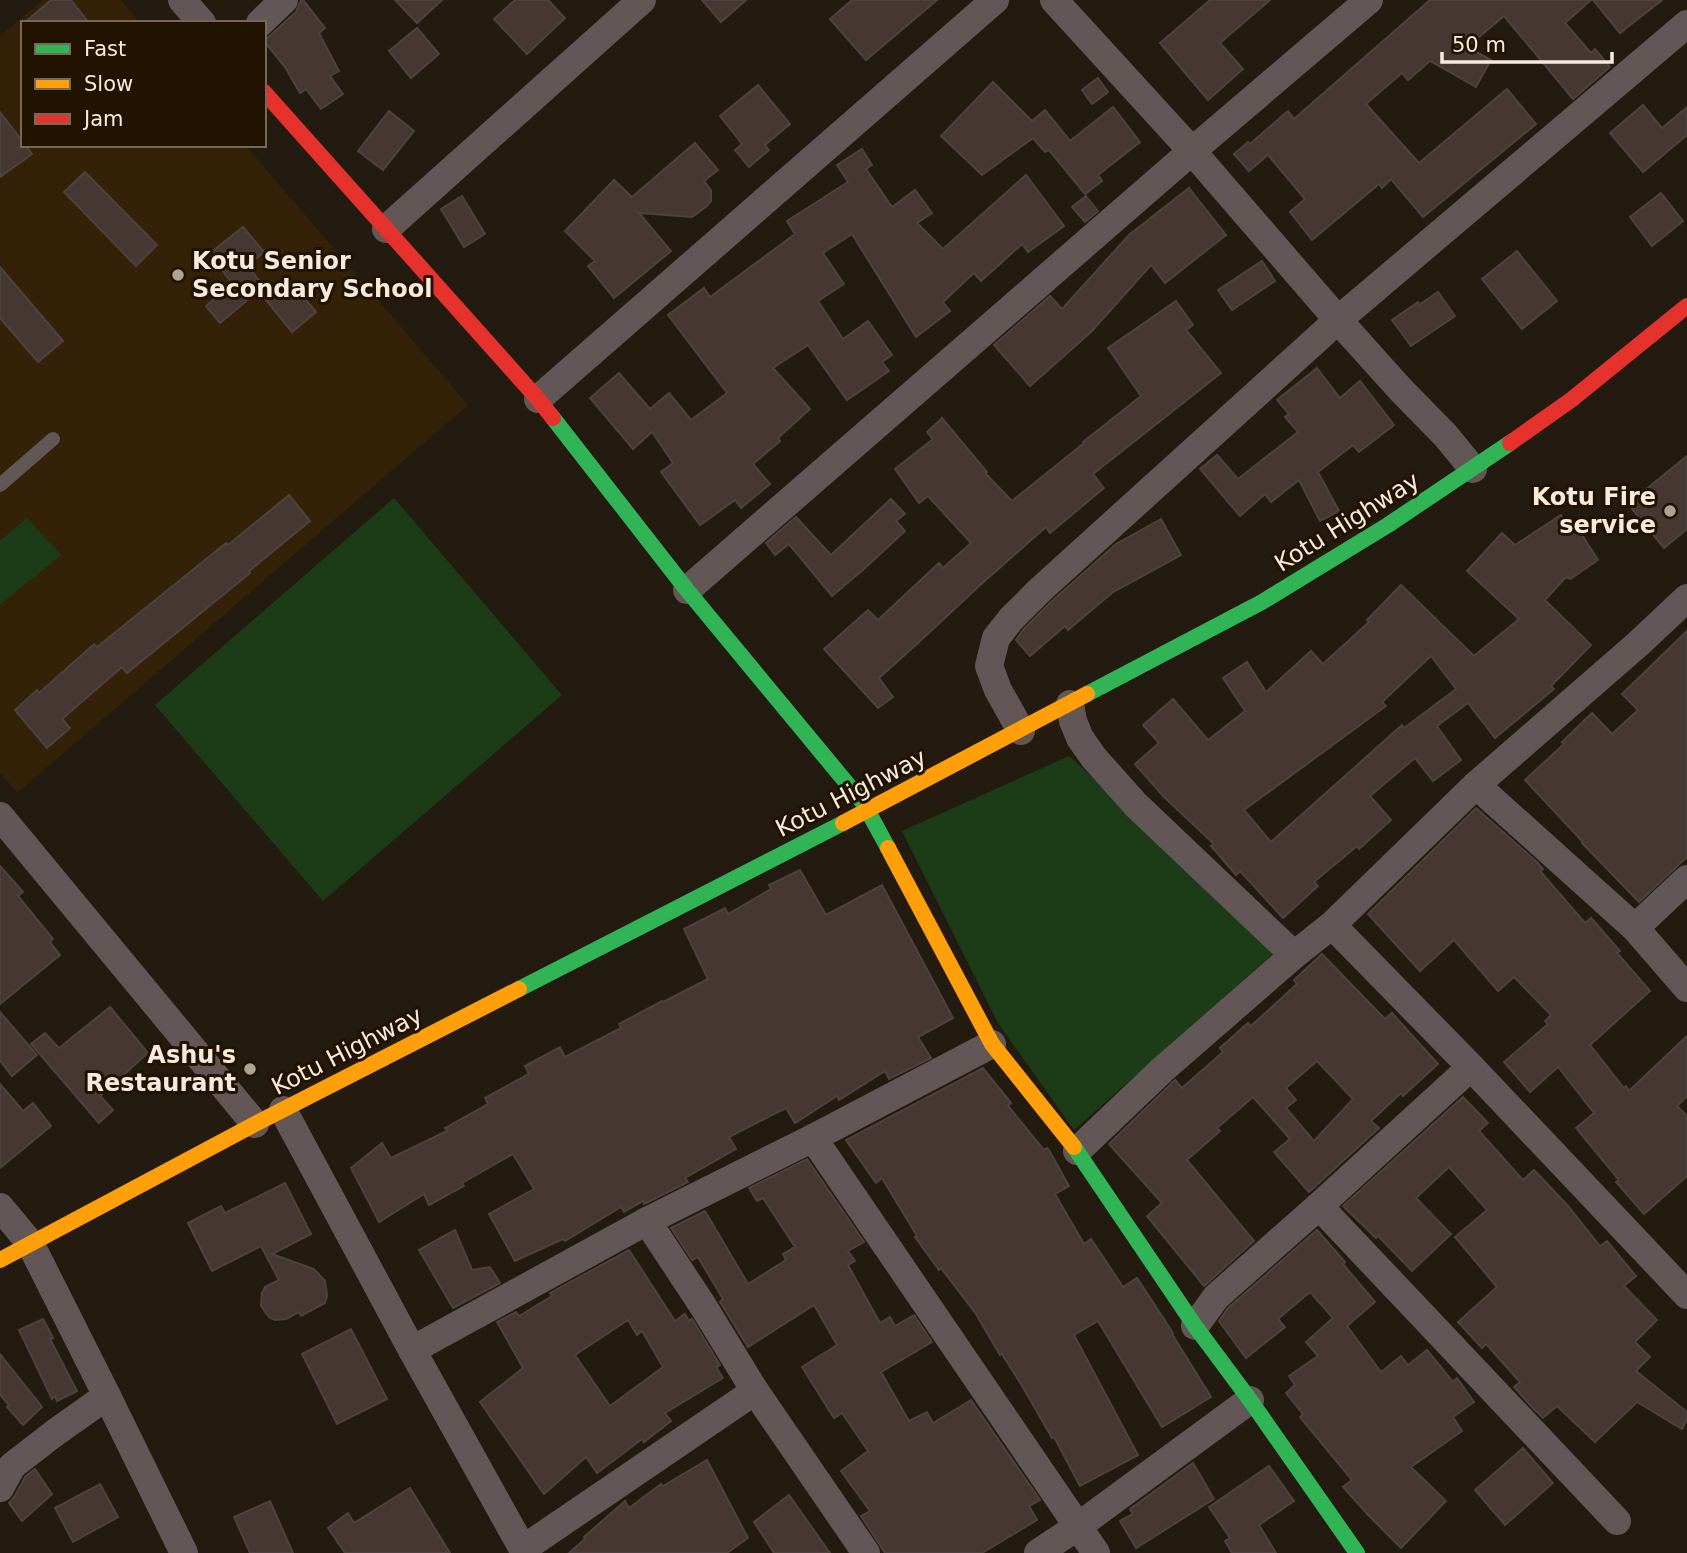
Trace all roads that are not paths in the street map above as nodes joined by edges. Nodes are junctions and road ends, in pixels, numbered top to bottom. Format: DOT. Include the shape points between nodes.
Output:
graph roads {
  1 [pos="182,0"];
  2 [pos="284,0"];
  3 [pos="642,0"];
  4 [pos="995,0"];
  5 [pos="1054,0"];
  6 [pos="1369,0"];
  7 [pos="200,21"];
  8 [pos="262,21"];
  9 [pos="1687,23"];
  10 [pos="266,94"];
  11 [pos="1192,151"];
  12 [pos="386,229"];
  13 [pos="1684,315"];
  14 [pos="1338,320"];
  15 [pos="538,399"];
  16 [pos="53,439"];
  17 [pos="1473,469"];
  18 [pos="0,485"];
  19 [pos="687,590"];
  20 [pos="1687,598"];
  21 [pos="1070,704"];
  22 [pos="1020,731"];
  23 [pos="1476,785"];
  24 [pos="867,810"];
  25 [pos="0,816"];
  26 [pos="1687,879"];
  27 [pos="1332,925"];
  28 [pos="1635,928"];
  29 [pos="1294,955"];
  30 [pos="1687,988"];
  31 [pos="992,1044"];
  32 [pos="1471,1067"];
  33 [pos="283,1110"];
  34 [pos="255,1124"];
  35 [pos="813,1138"];
  36 [pos="1077,1150"];
  37 [pos="1320,1206"];
  38 [pos="0,1207"];
  39 [pos="647,1222"];
  40 [pos="30,1243"];
  41 [pos="0,1260"];
  42 [pos="1687,1295"];
  43 [pos="1195,1326"];
  44 [pos="412,1350"];
  45 [pos="755,1391"];
  46 [pos="107,1395"];
  47 [pos="1250,1400"];
  48 [pos="0,1488"];
  49 [pos="1617,1521"];
  50 [pos="1077,1527"];
  51 [pos="524,1551"];
  52 [pos="863,1552"];
  53 [pos="184,1553"];
  54 [pos="1038,1553"];
  55 [pos="1096,1553"];
  56 [pos="1357,1553"];
  1 -- 7 [label="street"];
  2 -- 8 [label="street"];
  3 -- 12 [label="street"];
  4 -- 15 [label="street"];
  5 -- 11 [label="street"];
  6 -- 11 [label="street"];
  9 -- 14 [label="street"];
  10 -- 12 [label="street"];
  11 -- 14 [label="street"];
  11 -- 19 [label="street"];
  12 -- 15 [label="street"];
  13 -- 17 [label="street, Kotu Highway"];
  14 -- 17 [label="street"];
  14 -- 22 [label="street" via="1040,590 996,638 989,666"];
  15 -- 19 [label="street"];
  16 -- 18 [label="lane"];
  17 -- 21 [label="street, Kotu Highway" via="1262,602"];
  19 -- 24 [label="street"];
  20 -- 23 [label="street"];
  21 -- 22 [label="street, Kotu Highway"];
  21 -- 29 [label="street" via="1080,738 1094,758 1136,805"];
  22 -- 24 [label="street, Kotu Highway"];
  23 -- 27 [label="street"];
  23 -- 28 [label="street"];
  24 -- 31 [label="street"];
  24 -- 33 [label="street, Kotu Highway"];
  25 -- 34 [label="street"];
  26 -- 28 [label="street"];
  27 -- 29 [label="street"];
  27 -- 32 [label="street"];
  28 -- 30 [label="street"];
  29 -- 36 [label="street"];
  31 -- 35 [label="street"];
  31 -- 36 [label="street"];
  32 -- 37 [label="street"];
  32 -- 42 [label="street"];
  33 -- 34 [label="street, Kotu Highway"];
  33 -- 44 [label="street"];
  34 -- 40 [label="street, Kotu Highway"];
  35 -- 39 [label="street"];
  35 -- 50 [label="street"];
  36 -- 43 [label="street"];
  37 -- 43 [label="street" via="1216,1297"];
  37 -- 49 [label="street"];
  38 -- 40 [label="street"];
  39 -- 44 [label="street"];
  39 -- 45 [label="street"];
  40 -- 41 [label="street, Kotu Highway"];
  40 -- 46 [label="street"];
  43 -- 47 [label="street"];
  44 -- 51 [label="street"];
  45 -- 51 [label="street"];
  45 -- 52 [label="street"];
  46 -- 48 [label="street" via="12,1466"];
  46 -- 53 [label="street"];
  47 -- 50 [label="street"];
  47 -- 56 [label="street"];
  50 -- 54 [label="street"];
  50 -- 55 [label="street"];
}
